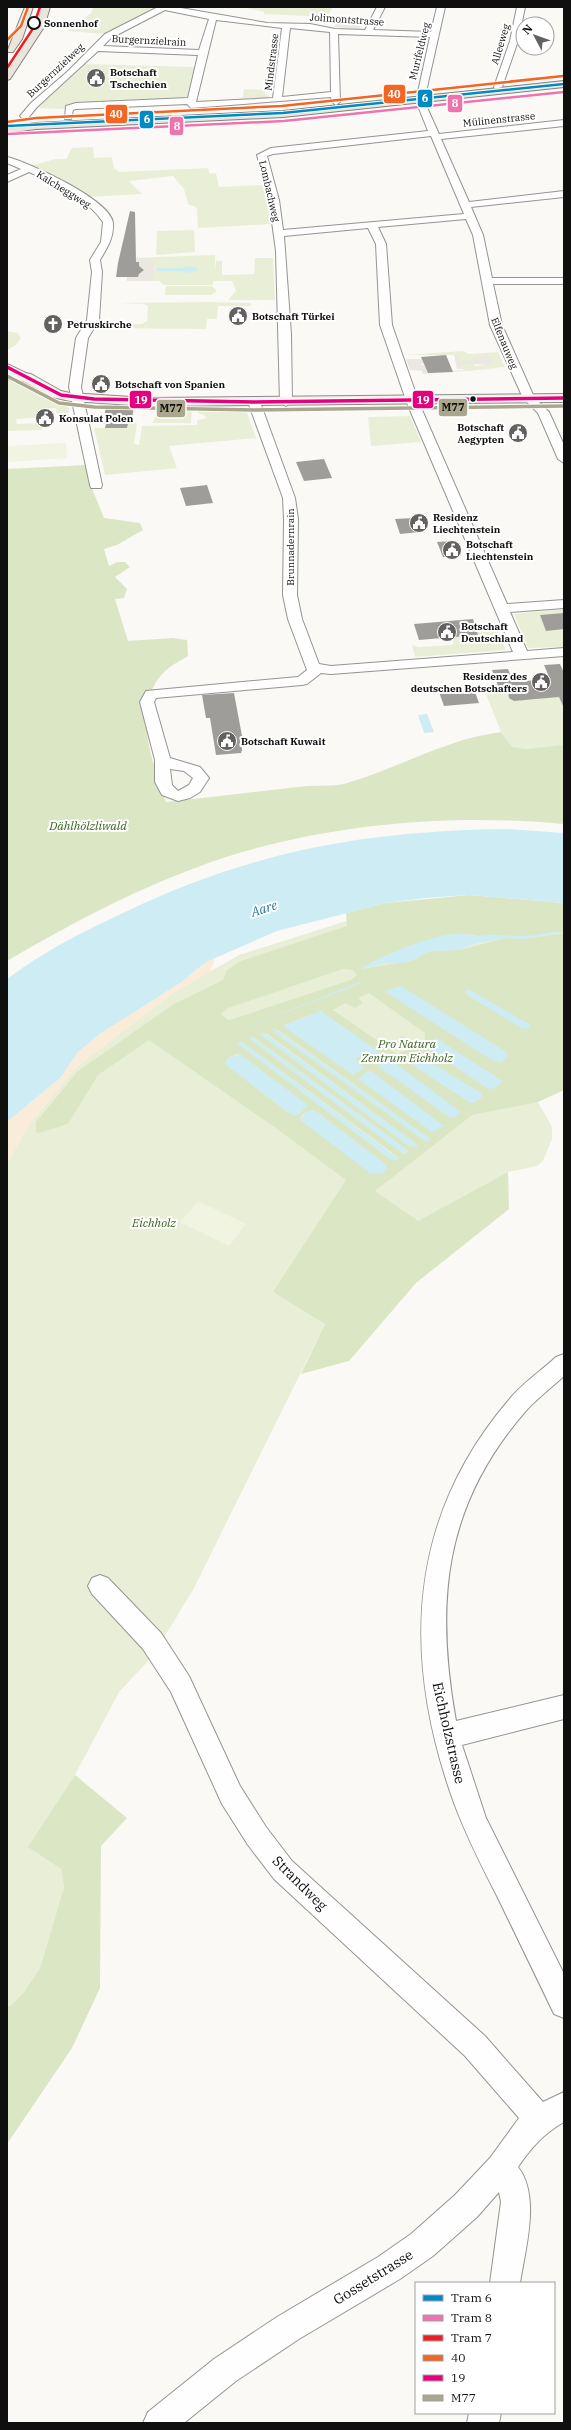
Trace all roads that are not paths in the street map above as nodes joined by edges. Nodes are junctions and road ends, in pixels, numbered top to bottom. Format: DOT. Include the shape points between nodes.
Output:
graph roads {
  1 [pos="29,7"];
  2 [pos="39,7"];
  3 [pos="46,7"];
  4 [pos="164,7"];
  5 [pos="381,7"];
  6 [pos="441,7"];
  7 [pos="521,7"];
  8 [pos="213,14"];
  9 [pos="286,26"];
  10 [pos="334,31"];
  11 [pos="368,32"];
  12 [pos="34,35"];
  13 [pos="434,35"];
  14 [pos="94,48"];
  15 [pos="7,54"];
  16 [pos="203,54"];
  17 [pos="7,77"];
  18 [pos="563,84"];
  19 [pos="498,87"];
  20 [pos="277,100"];
  21 [pos="420,100"];
  22 [pos="191,103"];
  23 [pos="25,116"];
  24 [pos="68,117"];
  25 [pos="7,123"];
  26 [pos="100,123"];
  27 [pos="564,123"];
  28 [pos="7,130"];
  29 [pos="435,135"];
  30 [pos="7,160"];
  31 [pos="30,168"];
  32 [pos="7,179"];
  33 [pos="563,195"];
  34 [pos="466,205"];
  35 [pos="470,216"];
  36 [pos="372,225"];
  37 [pos="279,233"];
  38 [pos="488,281"];
  39 [pos="564,281"];
  40 [pos="7,367"];
  41 [pos="7,375"];
  42 [pos="26,377"];
  43 [pos="76,398"];
  44 [pos="529,398"];
  45 [pos="564,398"];
  46 [pos="412,400"];
  47 [pos="254,402"];
  48 [pos="286,402"];
  49 [pos="562,454"];
  50 [pos="96,485"];
  51 [pos="564,604"];
  52 [pos="502,609"];
  53 [pos="564,652"];
  54 [pos="522,656"];
  55 [pos="316,670"];
  56 [pos="163,760"];
  57 [pos="564,1363"];
  58 [pos="100,1586"];
  59 [pos="564,1707"];
  60 [pos="447,1736"];
  61 [pos="564,2004"];
  62 [pos="564,2106"];
  63 [pos="539,2120"];
  64 [pos="500,2168"];
  65 [pos="505,2282"];
  66 [pos="159,2423"];
  1 -- 15 [label="main road" via="17,39"];
  2 -- 12 [label="main road" via="32,30"];
  3 -- 12 [label="main road" via="40,27"];
  4 -- 8 [label="street, Jolimontstrasse" via="199,15"];
  4 -- 14 [label="street, Burgernzielweg" via="118,29"];
  5 -- 11 [label="street"];
  6 -- 13 [label="street, Murifeldweg"];
  7 -- 19 [label="street, Alleeweg" via="514,41"];
  8 -- 9 [label="street, Jolimontstrasse"];
  8 -- 16 [label="street"];
  9 -- 10 [label="street, Jolimontstrasse"];
  9 -- 20 [label="street, Mindstrasse"];
  10 -- 11 [label="street, Jolimontstrasse"];
  10 -- 20 [label="street" via="336,98"];
  11 -- 13 [label="street, Jolimontstrasse"];
  12 -- 17 [label="main road"];
  13 -- 21 [label="street, Murifeldweg"];
  14 -- 16 [label="street, Burgernzielrain"];
  14 -- 23 [label="street, Burgernzielweg"];
  16 -- 22 [label="street"];
  18 -- 21 [label="main road"];
  20 -- 22 [label="street"];
  21 -- 26 [label="main road" via="251,116"];
  21 -- 29 [label="street, Elfenauweg"];
  22 -- 24 [label="street" via="76,106 69,108"];
  25 -- 26 [label="main road"];
  26 -- 28 [label="main road"];
  27 -- 29 [label="street, Mülinenstrasse"];
  29 -- 34 [label="street, Elfenauweg"];
  29 -- 37 [label="street, Lombachweg" via="264,153 262,156 274,200"];
  30 -- 31 [label="street, Kalcheggweg"];
  31 -- 32 [label="street"];
  31 -- 43 [label="street, Kalcheggweg" via="84,199 108,222 106,242 95,260 97,278 91,327 82,338 75,387"];
  33 -- 34 [label="street"];
  34 -- 35 [label="street, Elfenauweg"];
  35 -- 36 [label="street"];
  35 -- 38 [label="street, Elfenauweg" via="480,243"];
  36 -- 37 [label="street"];
  36 -- 46 [label="street" via="381,244 386,325"];
  37 -- 48 [label="street, Lombachweg"];
  38 -- 39 [label="street"];
  38 -- 44 [label="street, Elfenauweg" via="496,325"];
  40 -- 42 [label="street"];
  41 -- 42 [label="street"];
  42 -- 43 [label="street" via="61,395"];
  43 -- 47 [label="street" via="147,402"];
  43 -- 50 [label="street, Kalcheggweg"];
  44 -- 45 [label="street"];
  44 -- 46 [label="street"];
  44 -- 49 [label="street, Elfenauweg" via="543,412"];
  46 -- 48 [label="street"];
  46 -- 52 [label="street"];
  47 -- 48 [label="street"];
  47 -- 55 [label="street, Brunnadernrain" via="289,498 290,595 310,663"];
  51 -- 52 [label="street"];
  52 -- 54 [label="street"];
  53 -- 54 [label="street"];
  54 -- 55 [label="street"];
  55 -- 56 [label="street" via="302,681 151,694 147,702"];
  57 -- 60 [label="street, Eichholzstrasse" via="525,1396 482,1449 470,1468 445,1530 437,1564 433,1631 435,1670"];
  58 -- 63 [label="street, Strandweg" via="152,1641 180,1684 231,1795 278,1864 474,2046"];
  59 -- 60 [label="street"];
  60 -- 61 [label="street, Eichholzstrasse" via="463,1793 476,1823"];
  62 -- 63 [label="street, Gossetstrasse"];
  63 -- 64 [label="street, Gossetstrasse" via="523,2135"];
  64 -- 65 [label="street" via="511,2182 516,2202"];
  64 -- 66 [label="street, Gossetstrasse" via="466,2206 422,2245 225,2370"];
}
